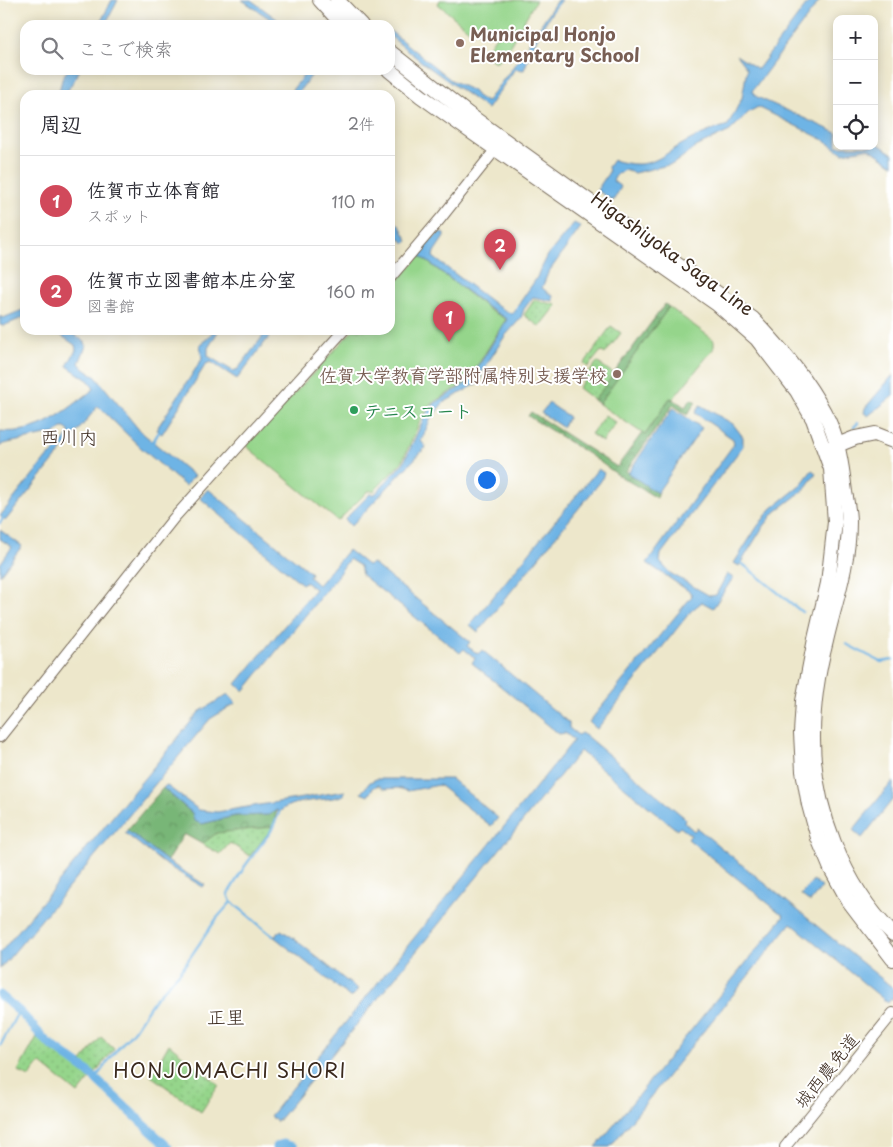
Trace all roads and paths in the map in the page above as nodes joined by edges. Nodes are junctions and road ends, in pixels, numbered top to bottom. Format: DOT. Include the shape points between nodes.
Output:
graph roads {
  1 [pos="320,0"];
  2 [pos="338,0"];
  3 [pos="338,20"];
  4 [pos="356,20"];
  5 [pos="395,56"];
  6 [pos="395,75"];
  7 [pos="500,144"];
  8 [pos="395,272"];
  9 [pos="340,335"];
  10 [pos="893,441"];
  11 [pos="831,448"];
  12 [pos="0,738"];
  13 [pos="893,934"];
  14 [pos="893,959"];
  15 [pos="893,1013"];
  16 [pos="785,1147"];
  1 -- 3 [label="main road"];
  2 -- 4 [label="main road"];
  5 -- 7 [label="main road, Higashiyoka Saga Line"];
  6 -- 7 [label="main road, Higashiyoka Saga Line" via="421,96"];
  7 -- 8 [label="street"];
  7 -- 11 [label="main road, Higashiyoka Saga Line" via="753,319 810,388 825,413"];
  9 -- 12 [label="street" via="174,519"];
  10 -- 11 [label="main road" via="875,434"];
  11 -- 13 [label="main road, Higashiyoka Saga Line" via="842,468 849,522 843,578 825,642 814,701 815,770 842,861 859,892"];
  11 -- 14 [label="main road, Higashiyoka Saga Line" via="835,522 828,583 803,701 803,771 818,838 831,869 848,900"];
  15 -- 16 [label="street, 城西農免道"];
}
